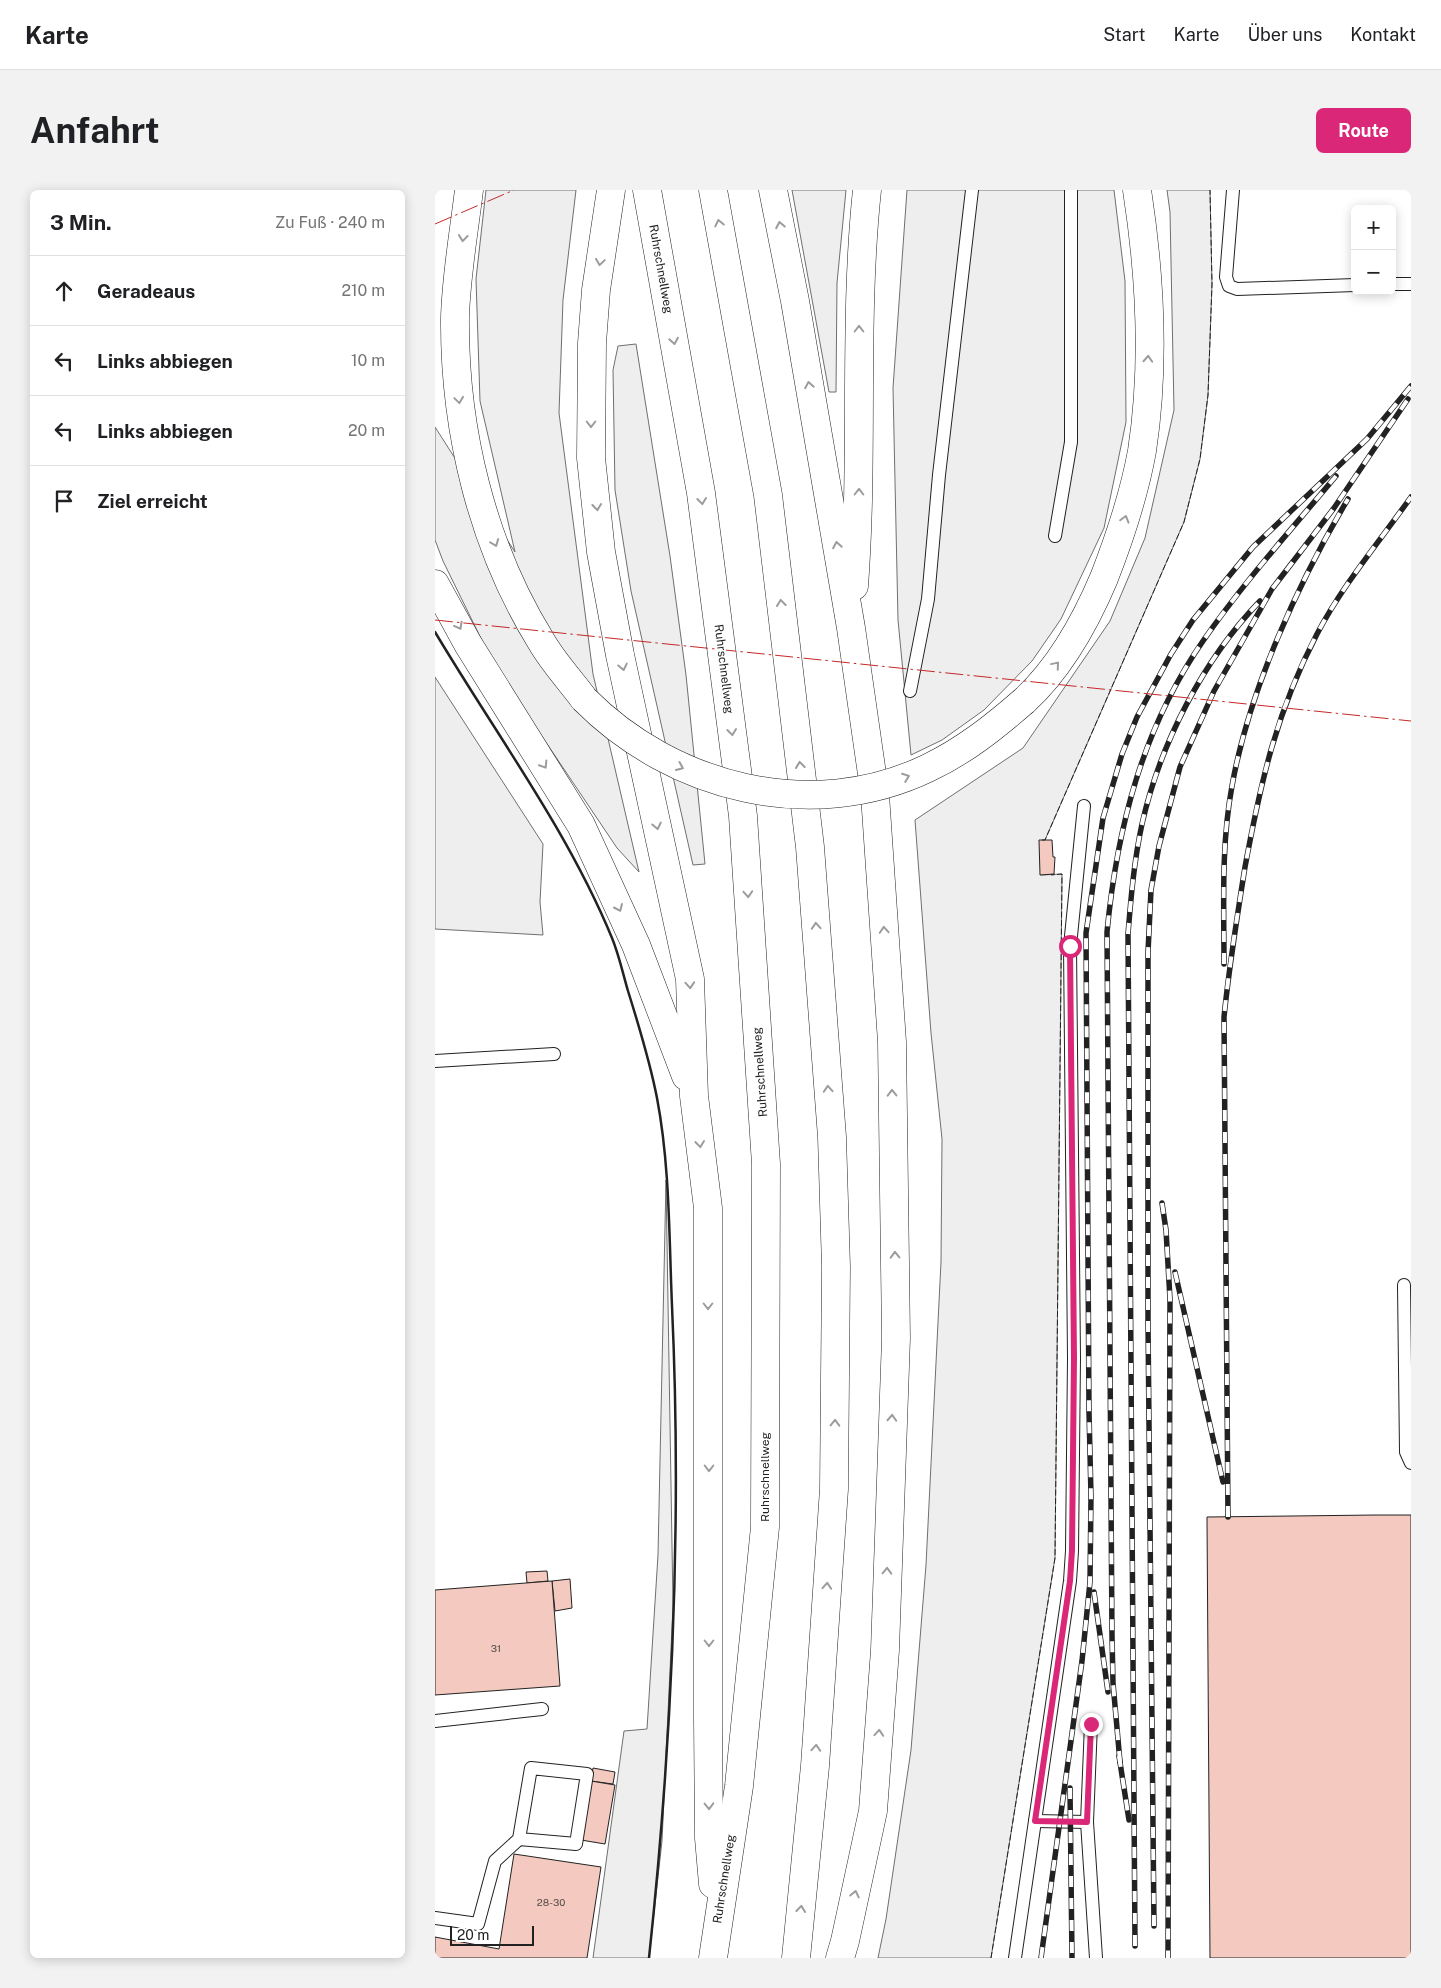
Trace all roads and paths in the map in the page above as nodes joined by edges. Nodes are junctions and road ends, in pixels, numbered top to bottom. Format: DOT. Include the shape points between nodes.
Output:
graph roads {
  1 [pos="469,190"];
  2 [pos="611,190"];
  3 [pos="647,190"];
  4 [pos="713,190"];
  5 [pos="773,190"];
  6 [pos="867,190"];
  7 [pos="972,190"];
  8 [pos="1071,190"];
  9 [pos="1137,190"];
  10 [pos="1233,190"];
  11 [pos="1396,284"];
  12 [pos="1411,284"];
  13 [pos="1351,285"];
  14 [pos="1055,536"];
  15 [pos="435,584"];
  16 [pos="851,628"];
  17 [pos="910,691"];
  18 [pos="1085,806"];
  19 [pos="554,1054"];
  20 [pos="435,1061"];
  21 [pos="694,1096"];
  22 [pos="1404,1285"];
  23 [pos="1411,1464"];
  24 [pos="542,1709"];
  25 [pos="435,1721"];
  26 [pos="1091,1724"];
  27 [pos="1035,1821"];
  28 [pos="1087,1822"];
  29 [pos="519,1839"];
  30 [pos="435,1918"];
  31 [pos="716,1931"];
  32 [pos="713,1958"];
  33 [pos="796,1958"];
  34 [pos="840,1958"];
  35 [pos="1015,1958"];
  36 [pos="1096,1958"];
  1 -- 9 [label="highway, one-way, bridge" via="455,326 458,398 472,470 498,552 541,641 606,721 661,758 723,783 755,791 818,795 849,793 890,783 961,751 1024,701 1064,655 1094,601 1121,535 1136,477 1145,422 1149,345"];
  2 -- 21 [label="highway, one-way" via="596,290 591,458 601,552 620,655 690,979"];
  3 -- 31 [label="highway, Ruhrschnellweg, one-way" via="701,493 743,816 766,1164 765,1527 739,1786"];
  33 -- 4 [label="highway, one-way" via="815,1766 834,1488 837,1266 832,1137 810,847 769,504"];
  16 -- 5 [label="highway, one-way"];
  16 -- 6 [label="highway, one-way" via="859,519 859,294"];
  7 -- 17 [label="lane" via="928,598"];
  8 -- 14 [label="lane" via="1071,442"];
  10 -- 13 [label="lane" via="1226,277 1229,286 1237,289"];
  11 -- 12 [label="lane"];
  15 -- 21 [label="highway, one-way" via="468,644 581,824 636,945"];
  34 -- 16 [label="highway, one-way" via="873,1811 885,1650 896,1338 891,1032 875,795"];
  18 -- 27 [label="lane" via="1070,946 1074,1348 1072,1550"];
  19 -- 20 [label="lane"];
  21 -- 31 [label="highway, one-way" via="708,1208 709,1838"];
  22 -- 23 [label="lane" via="1406,1452"];
  24 -- 25 [label="lane"];
  26 -- 28 [label="lane"];
  27 -- 28 [label="lane"];
  27 -- 35 [label="lane"];
  28 -- 36 [label="lane"];
  29 -- 29 [label="lane" via="531,1768 587,1774 576,1844"];
  29 -- 30 [label="lane" via="495,1861 478,1924"];
  31 -- 32 [label="highway, Ruhrschnellweg"];
}
